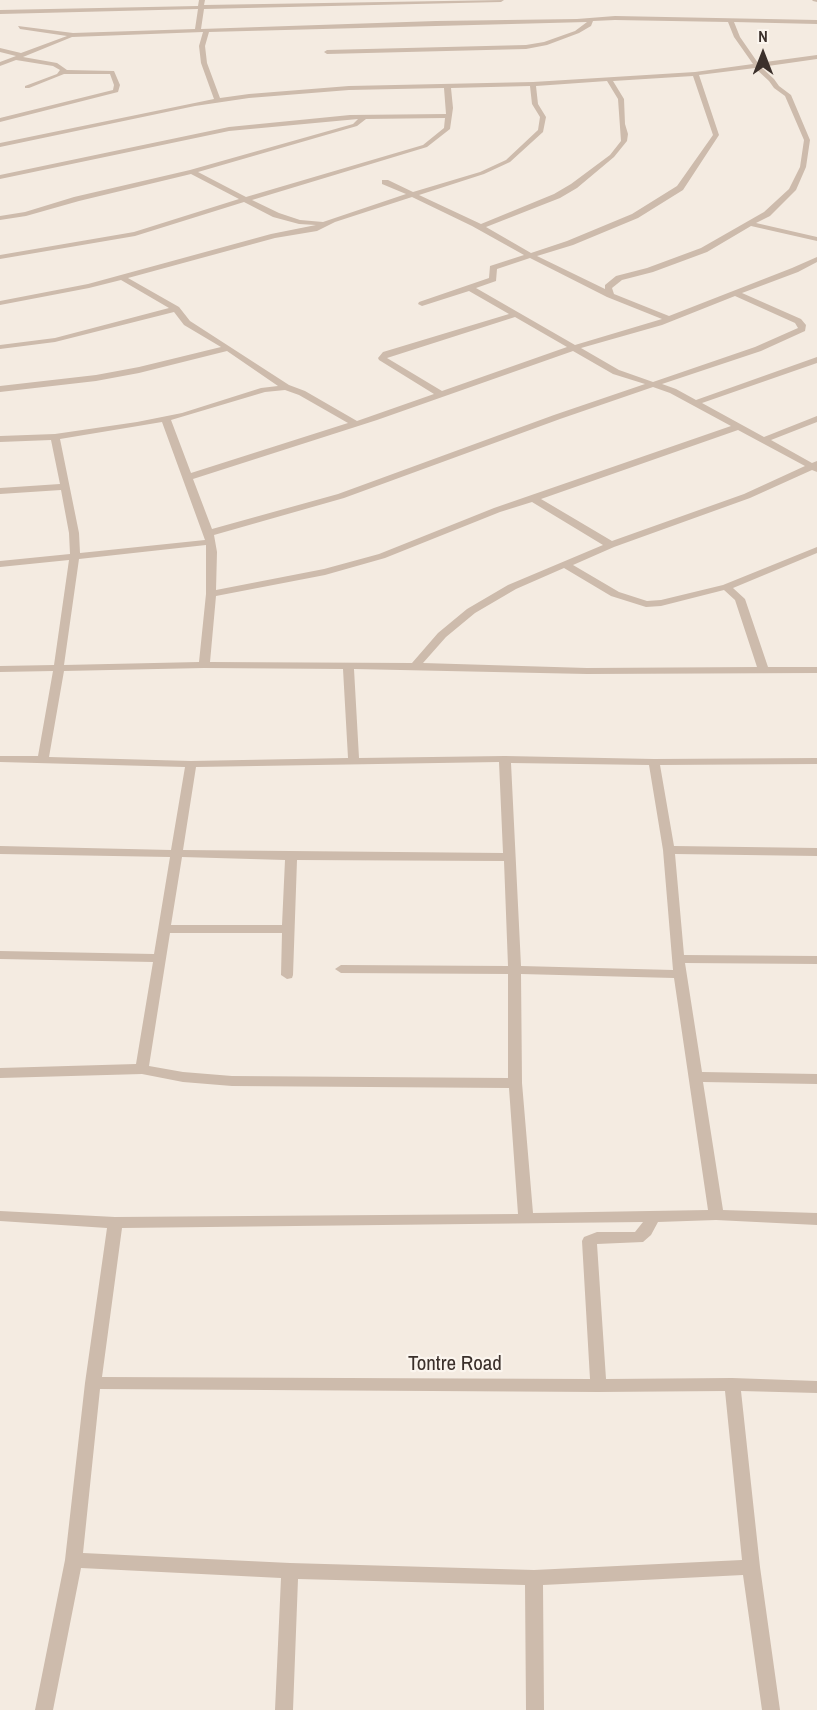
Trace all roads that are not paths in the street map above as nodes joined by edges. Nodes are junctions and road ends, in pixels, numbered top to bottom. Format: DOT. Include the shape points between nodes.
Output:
graph roads {
  1 [pos="501,0"];
  2 [pos="358,1"];
  3 [pos="427,1"];
  4 [pos="285,2"];
  5 [pos="203,3"];
  6 [pos="0,12"];
  7 [pos="591,20"];
  8 [pos="730,20"];
  9 [pos="817,22"];
  10 [pos="20,27"];
  11 [pos="198,30"];
  12 [pos="207,30"];
  13 [pos="73,35"];
  14 [pos="0,50"];
  15 [pos="327,52"];
  16 [pos="17,56"];
  17 [pos="817,57"];
  18 [pos="0,64"];
  19 [pos="757,66"];
  20 [pos="63,72"];
  21 [pos="695,74"];
  22 [pos="609,79"];
  23 [pos="533,84"];
  24 [pos="447,85"];
  25 [pos="27,87"];
  26 [pos="217,100"];
  27 [pos="449,116"];
  28 [pos="364,117"];
  29 [pos="0,120"];
  30 [pos="0,145"];
  31 [pos="806,158"];
  32 [pos="817,159"];
  33 [pos="192,172"];
  34 [pos="0,177"];
  35 [pos="385,182"];
  36 [pos="415,196"];
  37 [pos="245,199"];
  38 [pos="0,218"];
  39 [pos="324,223"];
  40 [pos="750,224"];
  41 [pos="481,227"];
  42 [pos="817,239"];
  43 [pos="0,257"];
  44 [pos="532,257"];
  45 [pos="817,259"];
  46 [pos="123,278"];
  47 [pos="470,288"];
  48 [pos="735,293"];
  49 [pos="610,295"];
  50 [pos="0,303"];
  51 [pos="422,304"];
  52 [pos="176,309"];
  53 [pos="518,314"];
  54 [pos="669,319"];
  55 [pos="0,347"];
  56 [pos="228,348"];
  57 [pos="573,348"];
  58 [pos="817,360"];
  59 [pos="653,385"];
  60 [pos="286,387"];
  61 [pos="0,389"];
  62 [pos="442,395"];
  63 [pos="695,403"];
  64 [pos="817,419"];
  65 [pos="166,420"];
  66 [pos="356,424"];
  67 [pos="739,426"];
  68 [pos="55,437"];
  69 [pos="0,440"];
  70 [pos="764,440"];
  71 [pos="816,466"];
  72 [pos="189,477"];
  73 [pos="64,487"];
  74 [pos="0,491"];
  75 [pos="533,499"];
  76 [pos="210,538"];
  77 [pos="611,545"];
  78 [pos="817,551"];
  79 [pos="75,555"];
  80 [pos="0,564"];
  81 [pos="564,564"];
  82 [pos="726,587"];
  83 [pos="211,594"];
  84 [pos="204,665"];
  85 [pos="348,666"];
  86 [pos="415,666"];
  87 [pos="59,667"];
  88 [pos="0,669"];
  89 [pos="764,669"];
  90 [pos="817,670"];
  91 [pos="0,759"];
  92 [pos="505,759"];
  93 [pos="43,760"];
  94 [pos="817,761"];
  95 [pos="354,762"];
  96 [pos="654,762"];
  97 [pos="191,764"];
  98 [pos="0,850"];
  99 [pos="669,850"];
  100 [pos="817,852"];
  101 [pos="176,854"];
  102 [pos="291,856"];
  103 [pos="508,857"];
  104 [pos="165,928"];
  105 [pos="288,929"];
  106 [pos="0,955"];
  107 [pos="160,957"];
  108 [pos="678,959"];
  109 [pos="817,960"];
  110 [pos="341,969"];
  111 [pos="515,970"];
  112 [pos="680,974"];
  113 [pos="287,975"];
  114 [pos="142,1069"];
  115 [pos="0,1073"];
  116 [pos="695,1077"];
  117 [pos="817,1079"];
  118 [pos="514,1083"];
  119 [pos="716,1215"];
  120 [pos="0,1216"];
  121 [pos="653,1216"];
  122 [pos="526,1219"];
  123 [pos="817,1219"];
  124 [pos="115,1223"];
  125 [pos="93,1383"];
  126 [pos="732,1384"];
  127 [pos="598,1386"];
  128 [pos="817,1387"];
  129 [pos="74,1560"];
  130 [pos="751,1567"];
  131 [pos="291,1571"];
  132 [pos="534,1578"];
  133 [pos="44,1710"];
  134 [pos="284,1710"];
  135 [pos="535,1710"];
  136 [pos="771,1710"];
  1 -- 3 [label="street"];
  2 -- 3 [label="street"];
  2 -- 4 [label="street"];
  4 -- 5 [label="street"];
  5 -- 6 [label="street" via="127,11"];
  5 -- 11 [label="street"];
  7 -- 8 [label="street"];
  7 -- 12 [label="street"];
  7 -- 15 [label="street" via="589,26 577,32 526,47"];
  8 -- 9 [label="street"];
  8 -- 19 [label="street" via="737,38"];
  10 -- 13 [label="street"];
  11 -- 12 [label="street"];
  11 -- 13 [label="street"];
  12 -- 26 [label="street" via="202,46 204,63"];
  13 -- 16 [label="street"];
  14 -- 16 [label="street"];
  16 -- 18 [label="street"];
  16 -- 20 [label="street" via="55,64"];
  17 -- 19 [label="street"];
  19 -- 21 [label="street"];
  19 -- 31 [label="street" via="788,95 807,140"];
  20 -- 25 [label="street"];
  20 -- 29 [label="street" via="113,72 116,91"];
  21 -- 22 [label="street"];
  21 -- 44 [label="street" via="716,135 680,188 635,216"];
  22 -- 23 [label="street"];
  22 -- 41 [label="street" via="621,99 625,134 612,156 557,196"];
  23 -- 24 [label="street"];
  23 -- 36 [label="street" via="532,95 543,117 537,136 496,167"];
  24 -- 26 [label="street" via="349,88"];
  24 -- 27 [label="street"];
  26 -- 30 [label="street"];
  27 -- 28 [label="street"];
  27 -- 37 [label="street" via="447,129 425,146"];
  28 -- 33 [label="street" via="356,125"];
  28 -- 34 [label="street" via="229,129"];
  31 -- 32 [label="street"];
  31 -- 40 [label="street" via="792,190"];
  33 -- 37 [label="street"];
  33 -- 38 [label="street"];
  35 -- 36 [label="street"];
  36 -- 39 [label="street"];
  36 -- 41 [label="street"];
  37 -- 39 [label="street" via="286,219"];
  37 -- 43 [label="street" via="135,234"];
  39 -- 46 [label="street"];
  40 -- 42 [label="street"];
  40 -- 49 [label="street" via="695,253 620,278 608,287"];
  41 -- 44 [label="street"];
  44 -- 47 [label="street" via="493,268 493,279"];
  44 -- 49 [label="street"];
  45 -- 48 [label="street"];
  46 -- 50 [label="street"];
  46 -- 52 [label="street"];
  47 -- 51 [label="street"];
  47 -- 53 [label="street"];
  48 -- 54 [label="street"];
  48 -- 59 [label="street" via="798,321 802,329 758,349"];
  49 -- 54 [label="street"];
  52 -- 55 [label="street" via="55,340"];
  52 -- 56 [label="street" via="187,323"];
  53 -- 57 [label="street"];
  53 -- 62 [label="street" via="382,358"];
  54 -- 57 [label="street"];
  56 -- 60 [label="street"];
  56 -- 61 [label="street" via="96,378"];
  57 -- 59 [label="street" via="626,377"];
  57 -- 62 [label="street"];
  58 -- 63 [label="street"];
  59 -- 63 [label="street"];
  59 -- 76 [label="street" via="342,496"];
  60 -- 65 [label="street"];
  60 -- 66 [label="street"];
  62 -- 66 [label="street"];
  63 -- 67 [label="street"];
  64 -- 70 [label="street"];
  65 -- 68 [label="street"];
  65 -- 72 [label="street"];
  66 -- 72 [label="street"];
  67 -- 70 [label="street"];
  67 -- 75 [label="street"];
  68 -- 69 [label="street"];
  68 -- 73 [label="street"];
  70 -- 71 [label="street"];
  71 -- 77 [label="street" via="747,496"];
  72 -- 76 [label="street"];
  73 -- 74 [label="street"];
  73 -- 79 [label="street"];
  75 -- 77 [label="street"];
  75 -- 83 [label="street" via="382,556 325,572"];
  76 -- 79 [label="street"];
  76 -- 83 [label="street"];
  77 -- 81 [label="street"];
  78 -- 82 [label="street"];
  79 -- 80 [label="street"];
  79 -- 87 [label="street"];
  81 -- 82 [label="street" via="615,594 646,604"];
  81 -- 86 [label="street" via="471,610"];
  82 -- 89 [label="street" via="740,599"];
  83 -- 84 [label="street"];
  84 -- 85 [label="street"];
  84 -- 87 [label="street"];
  85 -- 86 [label="street"];
  85 -- 95 [label="street"];
  86 -- 89 [label="street" via="587,671"];
  87 -- 88 [label="street"];
  87 -- 93 [label="street"];
  89 -- 90 [label="street"];
  91 -- 93 [label="street"];
  92 -- 95 [label="street"];
  92 -- 96 [label="street"];
  92 -- 103 [label="street"];
  93 -- 97 [label="street"];
  94 -- 96 [label="street"];
  95 -- 97 [label="street"];
  96 -- 99 [label="street"];
  97 -- 101 [label="street"];
  98 -- 101 [label="street"];
  99 -- 100 [label="street"];
  99 -- 108 [label="street"];
  101 -- 102 [label="street"];
  101 -- 104 [label="street"];
  102 -- 103 [label="street"];
  102 -- 105 [label="street"];
  103 -- 111 [label="street"];
  104 -- 105 [label="street"];
  104 -- 107 [label="street"];
  105 -- 113 [label="street"];
  106 -- 107 [label="street"];
  107 -- 114 [label="street"];
  108 -- 109 [label="street"];
  108 -- 112 [label="street"];
  110 -- 111 [label="street"];
  111 -- 112 [label="street"];
  111 -- 118 [label="street"];
  112 -- 116 [label="street"];
  114 -- 115 [label="street"];
  114 -- 118 [label="street" via="232,1081"];
  116 -- 117 [label="street"];
  116 -- 119 [label="street"];
  118 -- 122 [label="street"];
  119 -- 121 [label="street"];
  119 -- 123 [label="street"];
  120 -- 124 [label="street"];
  121 -- 122 [label="street"];
  121 -- 127 [label="street" via="638,1238 589,1241"];
  122 -- 124 [label="street"];
  124 -- 125 [label="street"];
  125 -- 127 [label="street, Tontre Road"];
  125 -- 129 [label="street"];
  126 -- 127 [label="street, Tontre Road"];
  126 -- 128 [label="street, Tontre Road"];
  126 -- 130 [label="street"];
  129 -- 131 [label="street"];
  129 -- 133 [label="street"];
  130 -- 132 [label="street"];
  130 -- 136 [label="street"];
  131 -- 132 [label="street"];
  131 -- 134 [label="street"];
  132 -- 135 [label="street"];
}
